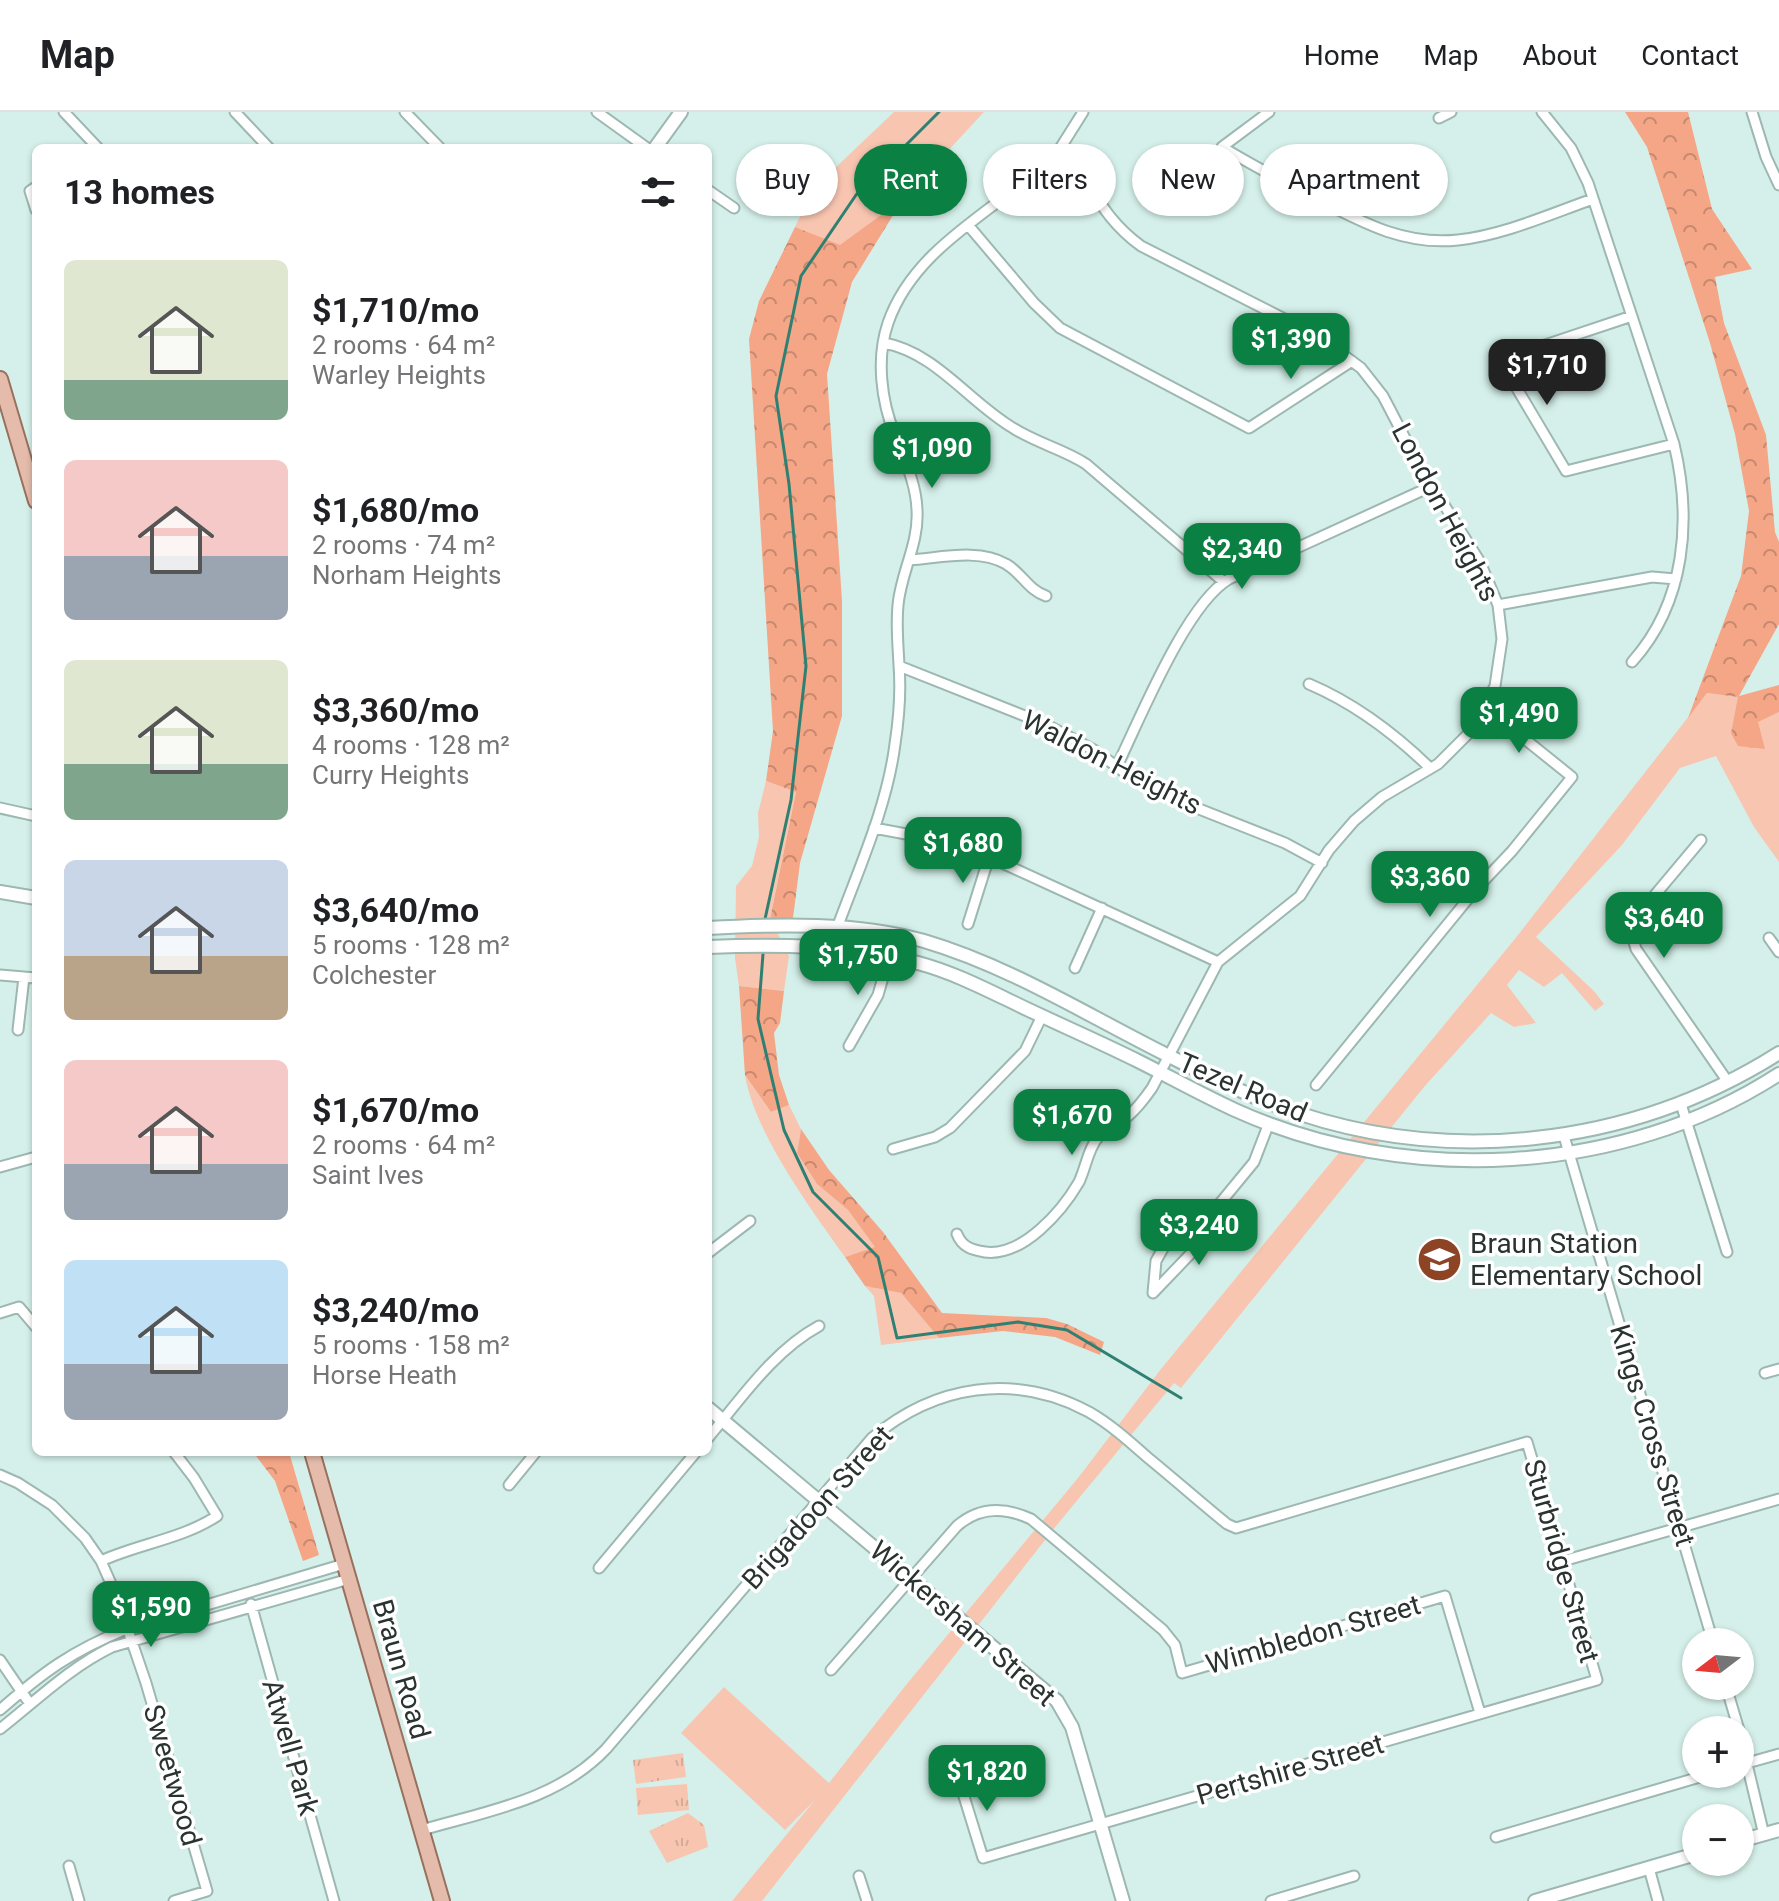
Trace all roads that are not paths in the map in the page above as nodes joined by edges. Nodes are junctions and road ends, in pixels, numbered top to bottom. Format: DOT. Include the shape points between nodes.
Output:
graph roads {
  1 [pos="64,112"];
  2 [pos="235,112"];
  3 [pos="405,112"];
  4 [pos="597,112"];
  5 [pos="681,112"];
  6 [pos="1083,112"];
  7 [pos="1269,112"];
  8 [pos="1451,112"];
  9 [pos="1542,112"];
  10 [pos="1752,112"];
  11 [pos="1439,118"];
  12 [pos="89,144"];
  13 [pos="265,144"];
  14 [pos="436,144"];
  15 [pos="641,144"];
  16 [pos="658,144"];
  17 [pos="1063,144"];
  18 [pos="1779,185"];
  19 [pos="712,193"];
  20 [pos="1593,199"];
  21 [pos="734,208"];
  22 [pos="983,213"];
  23 [pos="1108,216"];
  24 [pos="968,225"];
  25 [pos="1632,316"];
  26 [pos="884,343"];
  27 [pos="1352,361"];
  28 [pos="0,379"];
  29 [pos="1674,444"];
  30 [pos="1432,486"];
  31 [pos="32,487"];
  32 [pos="910,560"];
  33 [pos="1676,579"];
  34 [pos="1224,582"];
  35 [pos="1046,596"];
  36 [pos="1498,605"];
  37 [pos="1632,662"];
  38 [pos="899,666"];
  39 [pos="1309,684"];
  40 [pos="1485,707"];
  41 [pos="1117,766"];
  42 [pos="1430,768"];
  43 [pos="0,808"];
  44 [pos="32,815"];
  45 [pos="874,828"];
  46 [pos="1701,840"];
  47 [pos="989,857"];
  48 [pos="1322,863"];
  49 [pos="0,892"];
  50 [pos="32,897"];
  51 [pos="1102,908"];
  52 [pos="968,924"];
  53 [pos="763,927"];
  54 [pos="712,928"];
  55 [pos="837,928"];
  56 [pos="1769,938"];
  57 [pos="762,946"];
  58 [pos="712,947"];
  59 [pos="1779,952"];
  60 [pos="889,956"];
  61 [pos="1218,962"];
  62 [pos="1075,968"];
  63 [pos="0,975"];
  64 [pos="24,977"];
  65 [pos="32,978"];
  66 [pos="1042,1016"];
  67 [pos="18,1030"];
  68 [pos="849,1046"];
  69 [pos="1779,1053"];
  70 [pos="1168,1055"];
  71 [pos="1160,1072"];
  72 [pos="1779,1074"];
  73 [pos="1728,1082"];
  74 [pos="1316,1085"];
  75 [pos="1681,1104"];
  76 [pos="1686,1121"];
  77 [pos="1269,1123"];
  78 [pos="1564,1136"];
  79 [pos="893,1149"];
  80 [pos="1568,1152"];
  81 [pos="32,1158"];
  82 [pos="0,1167"];
  83 [pos="1207,1219"];
  84 [pos="750,1221"];
  85 [pos="957,1234"];
  86 [pos="712,1250"];
  87 [pos="1727,1252"];
  88 [pos="0,1313"];
  89 [pos="32,1322"];
  90 [pos="819,1326"];
  91 [pos="1779,1369"];
  92 [pos="1765,1373"];
  93 [pos="712,1412"];
  94 [pos="722,1421"];
  95 [pos="712,1433"];
  96 [pos="1527,1442"];
  97 [pos="177,1456"];
  98 [pos="313,1456"];
  99 [pos="533,1456"];
  100 [pos="693,1456"];
  101 [pos="0,1475"];
  102 [pos="509,1485"];
  103 [pos="1779,1499"];
  104 [pos="817,1500"];
  105 [pos="1681,1528"];
  106 [pos="101,1561"];
  107 [pos="1563,1561"];
  108 [pos="344,1564"];
  109 [pos="599,1568"];
  110 [pos="912,1578"];
  111 [pos="349,1579"];
  112 [pos="247,1593"];
  113 [pos="251,1606"];
  114 [pos="1709,1628"];
  115 [pos="126,1629"];
  116 [pos="130,1641"];
  117 [pos="0,1660"];
  118 [pos="831,1670"];
  119 [pos="1597,1680"];
  120 [pos="22,1691"];
  121 [pos="30,1704"];
  122 [pos="0,1710"];
  123 [pos="1480,1713"];
  124 [pos="0,1729"];
  125 [pos="1779,1754"];
  126 [pos="1754,1761"];
  127 [pos="958,1777"];
  128 [pos="1682,1782"];
  129 [pos="1751,1788"];
  130 [pos="1102,1823"];
  131 [pos="422,1830"];
  132 [pos="1779,1830"];
  133 [pos="1764,1835"];
  134 [pos="1496,1837"];
  135 [pos="1754,1838"];
  136 [pos="1682,1858"];
  137 [pos="69,1866"];
  138 [pos="1649,1868"];
  139 [pos="859,1876"];
  140 [pos="1354,1876"];
  141 [pos="79,1901"];
  142 [pos="174,1901"];
  143 [pos="334,1901"];
  144 [pos="442,1901"];
  145 [pos="867,1901"];
  146 [pos="1123,1901"];
  147 [pos="1271,1901"];
  148 [pos="1535,1901"];
  149 [pos="1658,1901"];
  1 -- 12 [label="street"];
  2 -- 13 [label="street"];
  3 -- 14 [label="street"];
  4 -- 15 [label="street"];
  5 -- 16 [label="main road"];
  6 -- 17 [label="street"];
  7 -- 20 [label="street" via="1222,147 1373,228 1414,239 1476,237"];
  8 -- 11 [label="street"];
  9 -- 20 [label="street" via="1571,148"];
  10 -- 18 [label="street"];
  19 -- 21 [label="street"];
  20 -- 25 [label="street"];
  22 -- 24 [label="street"];
  23 -- 27 [label="street, London Heights" via="1135,242 1316,335"];
  24 -- 26 [label="street" via="919,268 888,323"];
  24 -- 27 [label="street" via="1060,328 1249,428"];
  25 -- 29 [label="street"];
  25 -- 29 [label="street" via="1500,360 1566,471"];
  26 -- 32 [label="street" via="886,405 917,499"];
  26 -- 34 [label="street" via="914,352 1012,428 1086,464"];
  27 -- 30 [label="street, London Heights" via="1383,396"];
  28 -- 31 [label="main road"];
  29 -- 33 [label="street" via="1685,523"];
  30 -- 34 [label="street"];
  30 -- 36 [label="street, London Heights" via="1480,562"];
  32 -- 35 [label="street" via="991,557"];
  32 -- 38 [label="street" via="898,601"];
  33 -- 36 [label="street" via="1652,577"];
  33 -- 37 [label="street" via="1660,624"];
  34 -- 41 [label="street" via="1184,631"];
  36 -- 40 [label="street, London Heights" via="1501,655"];
  38 -- 41 [label="street, Waldon Heights" via="1045,724"];
  38 -- 45 [label="street" via="895,746"];
  39 -- 42 [label="street" via="1378,723"];
  40 -- 42 [label="street, London Heights" via="1462,742"];
  40 -- 74 [label="street" via="1572,777"];
  41 -- 48 [label="street, Waldon Heights" via="1173,798"];
  42 -- 48 [label="street, London Heights" via="1361,815"];
  43 -- 44 [label="street"];
  45 -- 47 [label="street"];
  45 -- 55 [label="street"];
  46 -- 73 [label="street" via="1639,914 1633,941"];
  47 -- 51 [label="street"];
  47 -- 52 [label="street"];
  48 -- 61 [label="street, London Heights" via="1300,896"];
  49 -- 50 [label="main road"];
  51 -- 61 [label="street"];
  51 -- 62 [label="street"];
  53 -- 54 [label="main road, Tezel Road"];
  53 -- 55 [label="main road, Tezel Road"];
  53 -- 57 [label="street"];
  55 -- 70 [label="main road, Tezel Road" via="923,941 961,955"];
  56 -- 59 [label="street"];
  57 -- 58 [label="main road, Tezel Road"];
  57 -- 60 [label="main road, Tezel Road"];
  60 -- 66 [label="main road, Tezel Road" via="921,964"];
  60 -- 68 [label="street" via="878,995"];
  61 -- 70 [label="street, London Heights"];
  63 -- 64 [label="street"];
  64 -- 65 [label="street"];
  64 -- 67 [label="street"];
  66 -- 71 [label="main road, Tezel Road"];
  66 -- 79 [label="street" via="1025,1051 950,1128"];
  69 -- 73 [label="main road, Tezel Road"];
  70 -- 71 [label="street, London Heights"];
  70 -- 78 [label="main road, Tezel Road" via="1274,1105 1393,1136 1496,1142"];
  71 -- 77 [label="main road, Tezel Road"];
  71 -- 85 [label="street, London Heights" via="1141,1104 1097,1138 1077,1185 1029,1241 987,1253 966,1247"];
  72 -- 76 [label="main road, Tezel Road"];
  73 -- 75 [label="main road, Tezel Road"];
  75 -- 76 [label="street"];
  75 -- 78 [label="main road, Tezel Road"];
  76 -- 80 [label="main road, Tezel Road" via="1626,1141"];
  76 -- 87 [label="street"];
  77 -- 80 [label="main road, Tezel Road" via="1316,1140 1415,1158 1493,1160"];
  77 -- 83 [label="street" via="1254,1162"];
  78 -- 80 [label="street, Kings Cross Street"];
  80 -- 105 [label="street, Kings Cross Street"];
  81 -- 82 [label="street"];
  83 -- 83 [label="street" via="1166,1243 1156,1261 1153,1293 1197,1247"];
  84 -- 86 [label="street"];
  88 -- 89 [label="street" via="19,1307"];
  90 -- 94 [label="street" via="784,1351"];
  91 -- 92 [label="street"];
  93 -- 94 [label="main road, Wickersham Street"];
  94 -- 95 [label="street"];
  94 -- 104 [label="main road, Wickersham Street"];
  96 -- 104 [label="street, Brigadoon Street" via="1236,1528 1088,1412 1048,1396 992,1388 942,1397 905,1413 872,1438"];
  96 -- 107 [label="street, Sturbridge Street"];
  97 -- 106 [label="street" via="217,1516 195,1529"];
  98 -- 108 [label="main road, Braun Road"];
  99 -- 102 [label="street"];
  100 -- 109 [label="street"];
  101 -- 106 [label="street, Sweetwood" via="52,1505"];
  103 -- 105 [label="street"];
  104 -- 110 [label="main road, Wickersham Street"];
  104 -- 131 [label="street, Brigadoon Street" via="582,1772 540,1795"];
  105 -- 107 [label="street"];
  105 -- 114 [label="street, Kings Cross Street"];
  106 -- 115 [label="street, Sweetwood"];
  107 -- 119 [label="street, Sturbridge Street"];
  108 -- 111 [label="main road, Braun Road"];
  108 -- 112 [label="street"];
  110 -- 118 [label="street"];
  110 -- 123 [label="street, Wimbledon Street" via="962,1522 984,1511 1014,1511 1031,1519 1163,1630 1175,1645 1182,1673 1445,1596"];
  110 -- 130 [label="main road, Wickersham Street" via="1057,1701 1072,1727"];
  111 -- 113 [label="street"];
  111 -- 131 [label="main road, Braun Road"];
  112 -- 113 [label="street, Atwell Park"];
  112 -- 115 [label="street"];
  113 -- 116 [label="street"];
  113 -- 143 [label="street, Atwell Park"];
  115 -- 116 [label="street, Sweetwood"];
  115 -- 120 [label="street" via="76,1651"];
  116 -- 121 [label="street" via="83,1661"];
  116 -- 142 [label="street, Sweetwood" via="207,1891"];
  117 -- 120 [label="street"];
  119 -- 123 [label="street, Pertshire Street"];
  120 -- 121 [label="street"];
  120 -- 122 [label="street"];
  121 -- 124 [label="street"];
  123 -- 130 [label="street, Pertshire Street"];
  125 -- 126 [label="street"];
  127 -- 130 [label="street, Pertshire Street" via="983,1858"];
  128 -- 134 [label="street"];
  129 -- 133 [label="street"];
  130 -- 146 [label="main road, Wickersham Street"];
  131 -- 144 [label="main road, Braun Road"];
  132 -- 133 [label="main road"];
  133 -- 135 [label="main road"];
  136 -- 138 [label="main road"];
  137 -- 141 [label="street"];
  138 -- 148 [label="main road"];
  138 -- 149 [label="street"];
  139 -- 145 [label="street"];
  140 -- 147 [label="street"];
}
